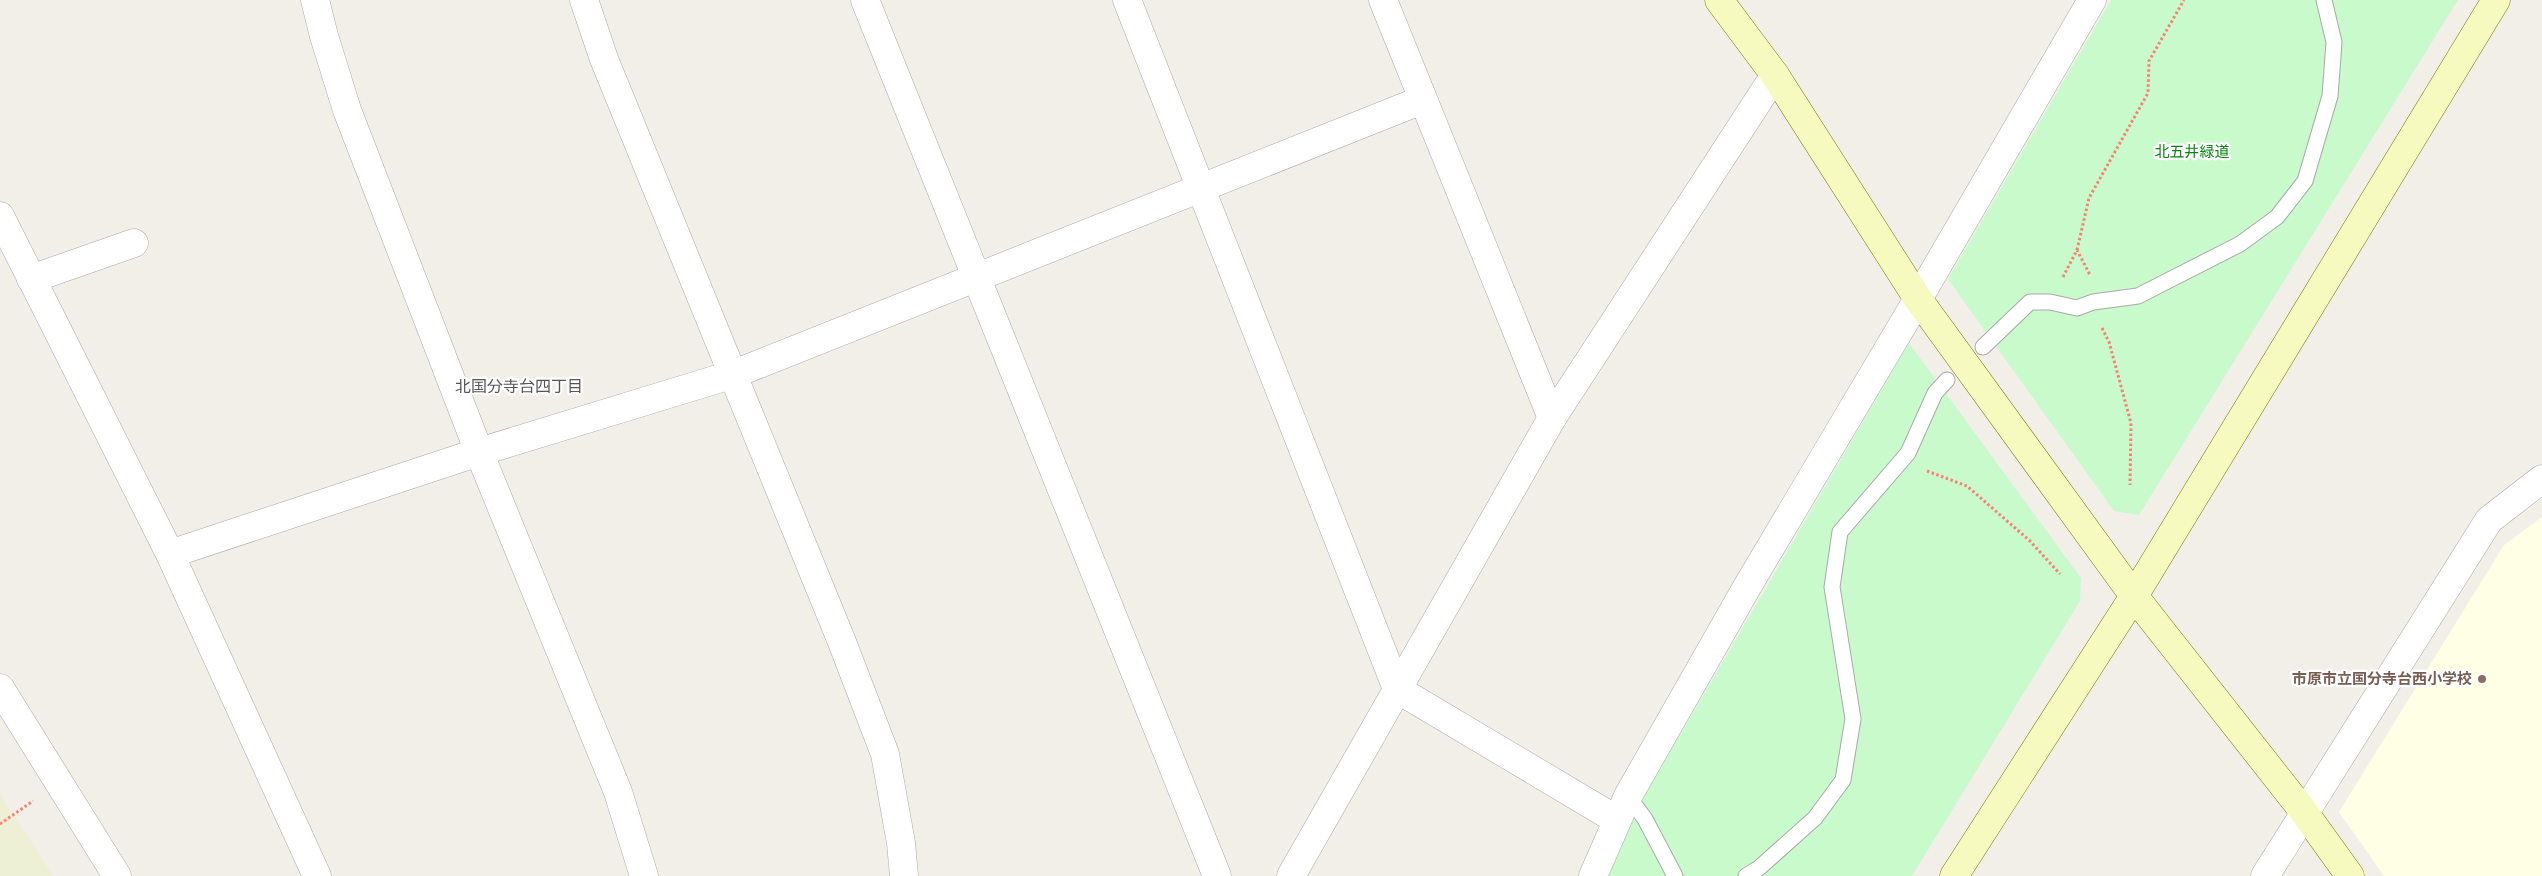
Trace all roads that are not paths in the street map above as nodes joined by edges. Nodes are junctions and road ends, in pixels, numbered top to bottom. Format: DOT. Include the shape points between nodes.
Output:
graph roads {
  1 [pos="315,0"];
  2 [pos="584,0"];
  3 [pos="864,0"];
  4 [pos="1127,0"];
  5 [pos="1383,0"];
  6 [pos="1719,0"];
  7 [pos="2092,0"];
  8 [pos="2324,0"];
  9 [pos="2496,0"];
  10 [pos="1775,75"];
  11 [pos="1422,100"];
  12 [pos="1202,188"];
  13 [pos="3,229"];
  14 [pos="134,243"];
  15 [pos="976,278"];
  16 [pos="31,279"];
  17 [pos="1918,299"];
  18 [pos="1983,347"];
  19 [pos="734,374"];
  20 [pos="1947,380"];
  21 [pos="1552,418"];
  22 [pos="479,452"];
  23 [pos="2542,479"];
  24 [pos="170,554"];
  25 [pos="2134,596"];
  26 [pos="0,688"];
  27 [pos="1397,690"];
  28 [pos="1628,796"];
  29 [pos="2304,812"];
  30 [pos="1617,820"];
  31 [pos="117,876"];
  32 [pos="317,876"];
  33 [pos="644,876"];
  34 [pos="904,876"];
  35 [pos="1217,876"];
  36 [pos="1291,876"];
  37 [pos="1593,876"];
  38 [pos="1675,876"];
  39 [pos="1746,876"];
  40 [pos="1954,876"];
  41 [pos="2265,876"];
  42 [pos="2350,876"];
  1 -- 22 [label="street" via="347,110"];
  2 -- 19 [label="street" via="604,59"];
  3 -- 15 [label="street"];
  4 -- 12 [label="street"];
  5 -- 11 [label="street"];
  6 -- 10 [label="street"];
  7 -- 17 [label="street"];
  8 -- 18 [label="lane" via="2334,42 2330,96 2305,181 2276,217 2240,244 2138,296 2077,308 2050,302 2030,302"];
  9 -- 25 [label="street"];
  10 -- 17 [label="street"];
  10 -- 21 [label="street"];
  11 -- 12 [label="street"];
  11 -- 21 [label="street"];
  12 -- 15 [label="street"];
  12 -- 27 [label="street"];
  13 -- 16 [label="street"];
  14 -- 16 [label="street"];
  15 -- 19 [label="street"];
  15 -- 35 [label="street"];
  16 -- 24 [label="street"];
  17 -- 25 [label="street"];
  17 -- 28 [label="street" via="1747,587"];
  19 -- 22 [label="street"];
  19 -- 34 [label="street" via="839,633 884,754"];
  20 -- 39 [label="lane" via="1935,393 1908,453 1840,532 1832,588 1853,719 1843,780 1815,818"];
  21 -- 27 [label="street"];
  22 -- 24 [label="street"];
  22 -- 33 [label="street" via="618,792"];
  23 -- 29 [label="street" via="2489,520"];
  24 -- 32 [label="street"];
  25 -- 29 [label="street"];
  25 -- 40 [label="street"];
  26 -- 31 [label="street"];
  27 -- 30 [label="street"];
  27 -- 36 [label="street"];
  28 -- 30 [label="street"];
  28 -- 38 [label="lane" via="1645,819"];
  29 -- 41 [label="street"];
  29 -- 42 [label="street"];
  30 -- 37 [label="street"];
}
